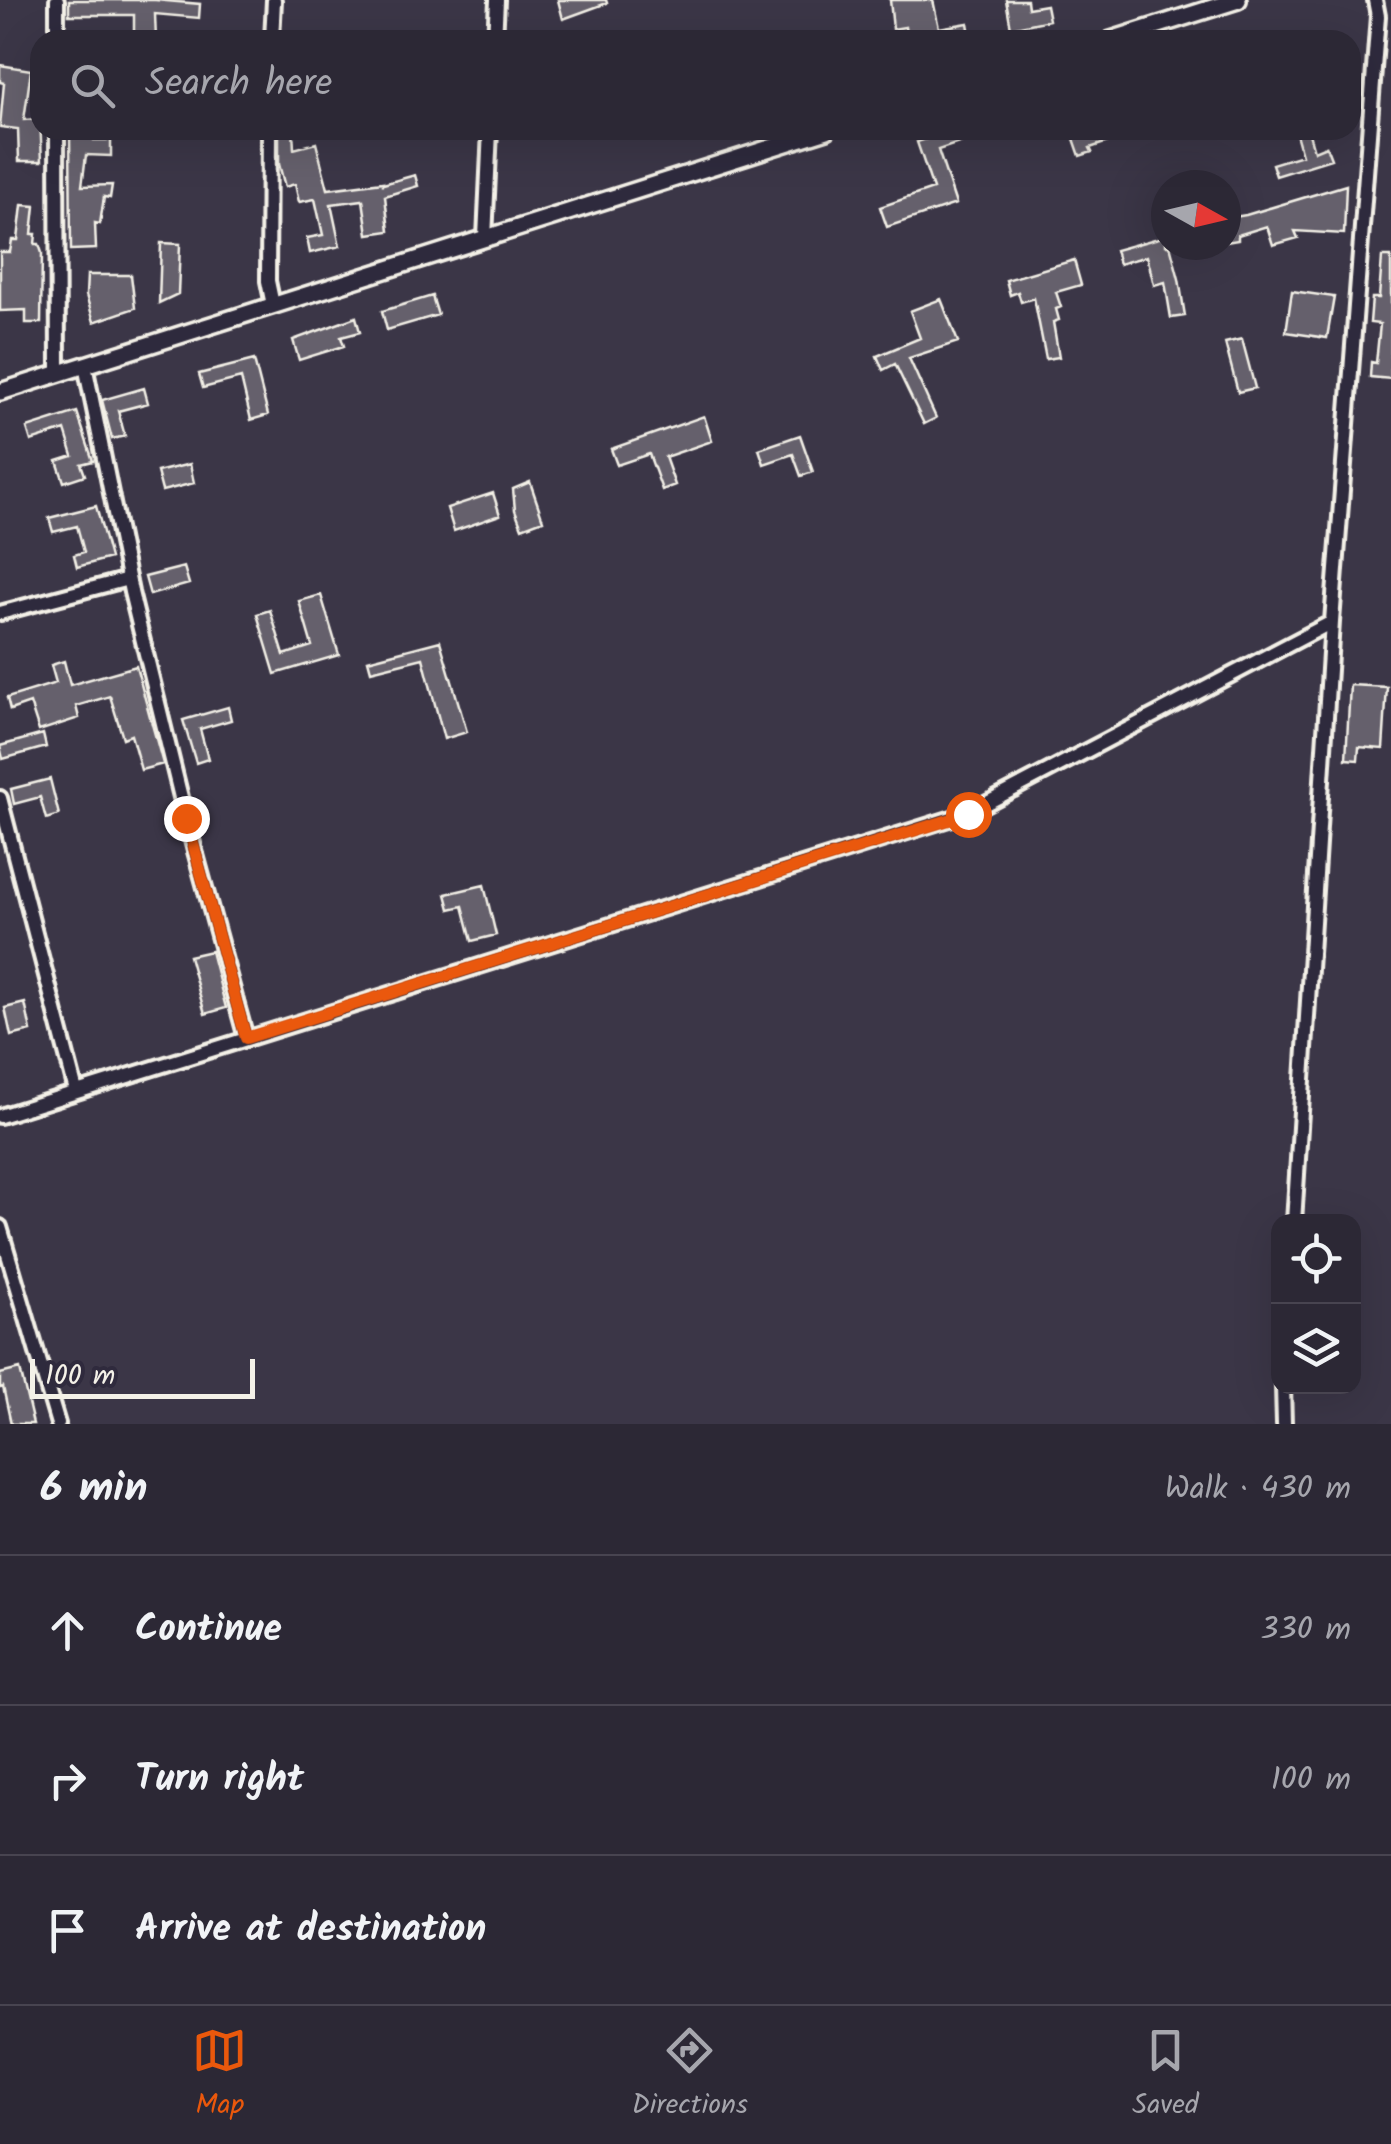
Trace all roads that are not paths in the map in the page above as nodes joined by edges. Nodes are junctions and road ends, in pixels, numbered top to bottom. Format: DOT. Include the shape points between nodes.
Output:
graph roads {
  1 [pos="57,0"];
  2 [pos="274,0"];
  3 [pos="497,0"];
  4 [pos="1238,0"];
  5 [pos="1375,0"];
  6 [pos="57,30"];
  7 [pos="272,30"];
  8 [pos="496,30"];
  9 [pos="1143,30"];
  10 [pos="58,140"];
  11 [pos="269,140"];
  12 [pos="490,140"];
  13 [pos="795,140"];
  14 [pos="485,238"];
  15 [pos="273,305"];
  16 [pos="85,365"];
  17 [pos="58,373"];
  18 [pos="0,392"];
  19 [pos="128,579"];
  20 [pos="0,613"];
  21 [pos="1332,622"];
  22 [pos="0,798"];
  23 [pos="246,1038"];
  24 [pos="76,1091"];
  25 [pos="0,1116"];
  26 [pos="1295,1214"];
  27 [pos="0,1227"];
  28 [pos="1283,1394"];
  29 [pos="58,1424"];
  30 [pos="1284,1424"];
  1 -- 6 [label="street"];
  2 -- 7 [label="street"];
  3 -- 8 [label="street"];
  4 -- 9 [label="street"];
  5 -- 21 [label="street"];
  10 -- 17 [label="street"];
  11 -- 15 [label="street"];
  12 -- 14 [label="street"];
  13 -- 14 [label="street"];
  14 -- 15 [label="street"];
  15 -- 16 [label="street"];
  16 -- 17 [label="street"];
  16 -- 19 [label="street"];
  17 -- 18 [label="street"];
  19 -- 20 [label="street"];
  19 -- 23 [label="street"];
  21 -- 23 [label="street" via="968,814"];
  21 -- 26 [label="street"];
  22 -- 24 [label="street"];
  23 -- 24 [label="street"];
  24 -- 25 [label="street"];
  27 -- 29 [label="street"];
  28 -- 30 [label="street"];
}
